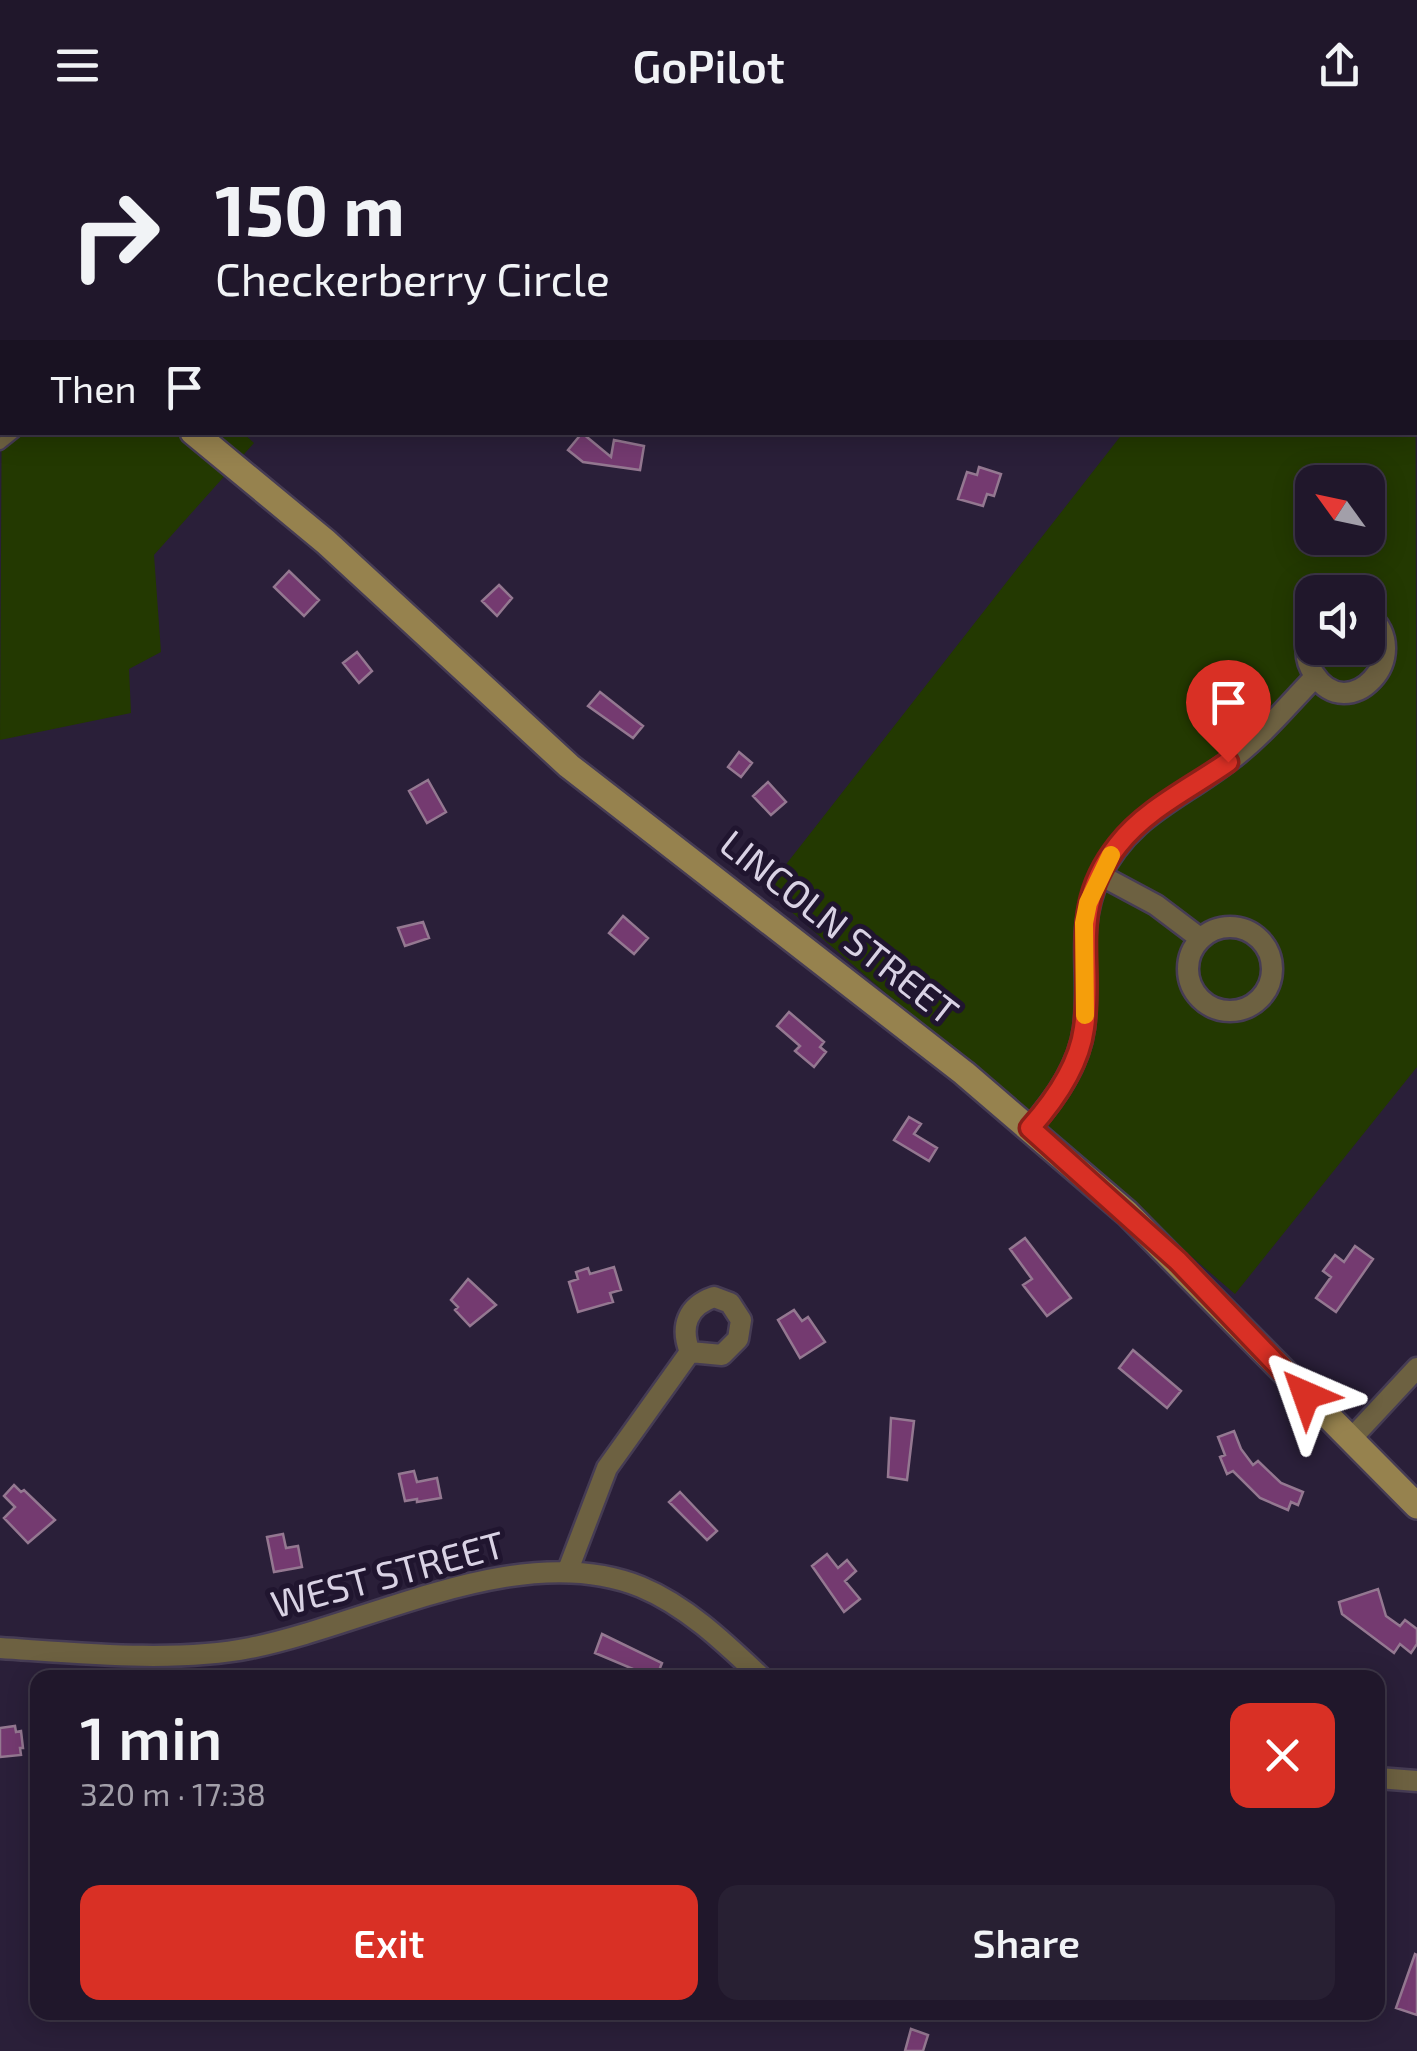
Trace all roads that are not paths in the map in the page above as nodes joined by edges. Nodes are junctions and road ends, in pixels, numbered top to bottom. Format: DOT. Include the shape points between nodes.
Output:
graph roads {
  1 [pos="197,435"];
  2 [pos="1385,633"];
  3 [pos="1310,665"];
  4 [pos="1385,665"];
  5 [pos="1385,665"];
  6 [pos="1315,677"];
  7 [pos="1100,875"];
  8 [pos="1201,940"];
  9 [pos="1030,1128"];
  10 [pos="690,1352"];
  11 [pos="1417,1368"];
  12 [pos="1350,1440"];
  13 [pos="1417,1506"];
  14 [pos="568,1570"];
  15 [pos="0,1648"];
  16 [pos="753,1670"];
  17 [pos="1385,1779"];
  18 [pos="1417,1781"];
  1 -- 9 [label="main road, LINCOLN STREET" via="326,542 569,766"];
  2 -- 5 [label="street"];
  3 -- 6 [label="street"];
  4 -- 6 [label="street" via="1369,687 1343,693"];
  6 -- 7 [label="street" via="1228,762 1136,825"];
  7 -- 8 [label="street"];
  7 -- 9 [label="street" via="1084,923 1084,1030 1065,1081"];
  8 -- 8 [label="street" via="1192,951 1189,977 1202,1000 1239,1010 1262,997 1270,956 1254,934 1226,927"];
  9 -- 12 [label="main road, LINCOLN STREET" via="1178,1261"];
  10 -- 14 [label="street" via="607,1468"];
  11 -- 12 [label="street"];
  12 -- 13 [label="main road, LINCOLN STREET"];
  14 -- 15 [label="street, WEST STREET" via="521,1573 246,1649 182,1654"];
  14 -- 16 [label="street, WEST STREET" via="642,1588 681,1609"];
  17 -- 18 [label="street"];
}
